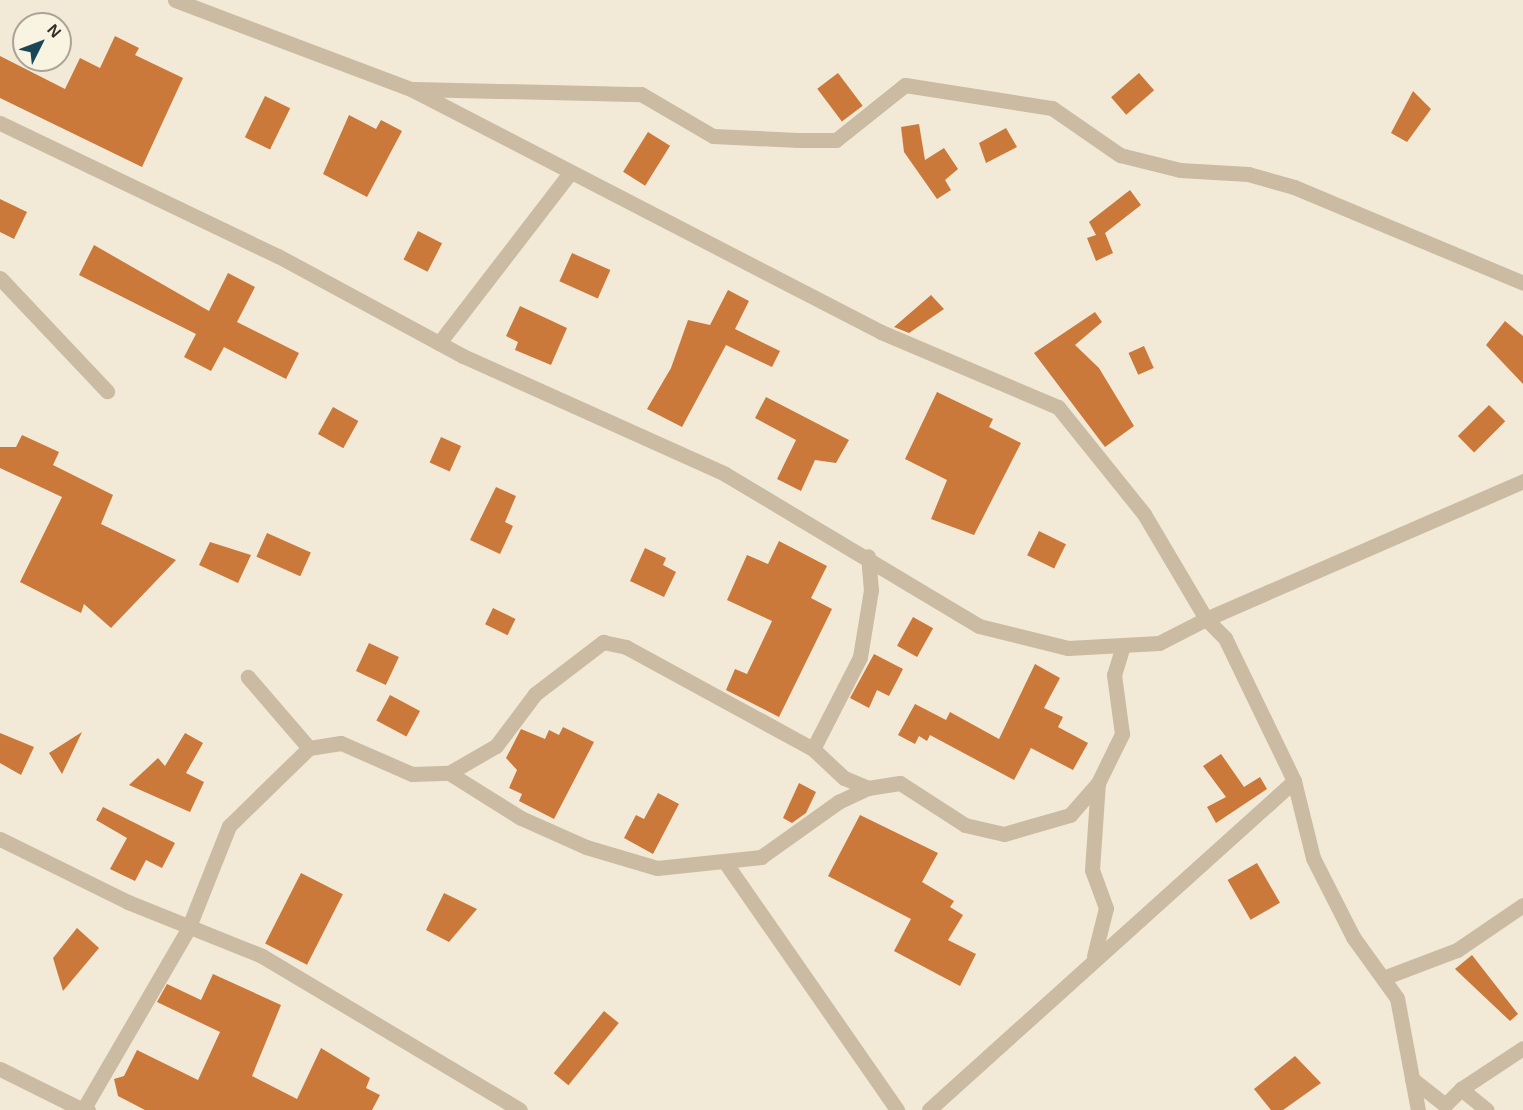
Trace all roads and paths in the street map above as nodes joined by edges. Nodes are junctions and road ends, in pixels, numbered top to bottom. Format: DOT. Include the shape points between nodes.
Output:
graph roads {
  1 [pos="175,0"];
  2 [pos="411,89"];
  3 [pos="4,130"];
  4 [pos="570,173"];
  5 [pos="0,278"];
  6 [pos="1523,283"];
  7 [pos="439,343"];
  8 [pos="107,391"];
  9 [pos="1523,481"];
  10 [pos="868,556"];
  11 [pos="1206,619"];
  12 [pos="1123,645"];
  13 [pos="248,677"];
  14 [pos="309,748"];
  15 [pos="813,749"];
  16 [pos="449,773"];
  17 [pos="844,778"];
  18 [pos="1294,781"];
  19 [pos="1098,783"];
  20 [pos="868,788"];
  21 [pos="838,802"];
  22 [pos="0,839"];
  23 [pos="727,865"];
  24 [pos="1523,905"];
  25 [pos="188,929"];
  26 [pos="1094,956"];
  27 [pos="1383,978"];
  28 [pos="1523,1048"];
  29 [pos="0,1069"];
  30 [pos="1412,1078"];
  31 [pos="1461,1089"];
  32 [pos="85,1109"];
  33 [pos="520,1110"];
  34 [pos="897,1110"];
  35 [pos="929,1110"];
  36 [pos="1418,1110"];
  37 [pos="1486,1110"];
  1 -- 2 [label="street"];
  2 -- 4 [label="street"];
  2 -- 6 [label="street" via="642,94 713,136 798,140 836,140 905,85 1052,108 1120,155 1180,170 1248,174 1294,187"];
  3 -- 7 [label="street" via="278,256"];
  4 -- 7 [label="street"];
  4 -- 11 [label="street" via="881,332 1058,407 1144,514"];
  5 -- 8 [label="street"];
  7 -- 10 [label="street" via="725,474"];
  9 -- 11 [label="street"];
  10 -- 12 [label="street" via="979,626 1068,648"];
  10 -- 15 [label="street" via="871,590 860,657"];
  11 -- 12 [label="street" via="1159,643"];
  11 -- 18 [label="street" via="1226,639"];
  12 -- 19 [label="street" via="1114,675 1122,734"];
  13 -- 14 [label="street"];
  14 -- 16 [label="street" via="340,743 412,774"];
  14 -- 25 [label="street" via="229,826"];
  15 -- 16 [label="street" via="626,647 603,642 535,694 496,746"];
  15 -- 17 [label="street"];
  16 -- 23 [label="street" via="521,818 586,847 657,868"];
  17 -- 20 [label="street"];
  17 -- 21 [label="street"];
  18 -- 26 [label="street"];
  18 -- 27 [label="street" via="1313,858 1353,937"];
  19 -- 20 [label="street" via="1070,815 1004,834 965,825 900,783"];
  19 -- 26 [label="street" via="1092,870 1106,908"];
  20 -- 21 [label="street"];
  21 -- 23 [label="street" via="761,857"];
  22 -- 25 [label="street"];
  23 -- 34 [label="street"];
  24 -- 27 [label="street" via="1457,950"];
  25 -- 32 [label="street"];
  25 -- 33 [label="street" via="261,956"];
  26 -- 35 [label="street"];
  27 -- 30 [label="street" via="1397,998"];
  28 -- 31 [label="street"];
  29 -- 32 [label="street"];
  30 -- 31 [label="street" via="1445,1105"];
  30 -- 36 [label="street"];
  31 -- 37 [label="street"];
}
